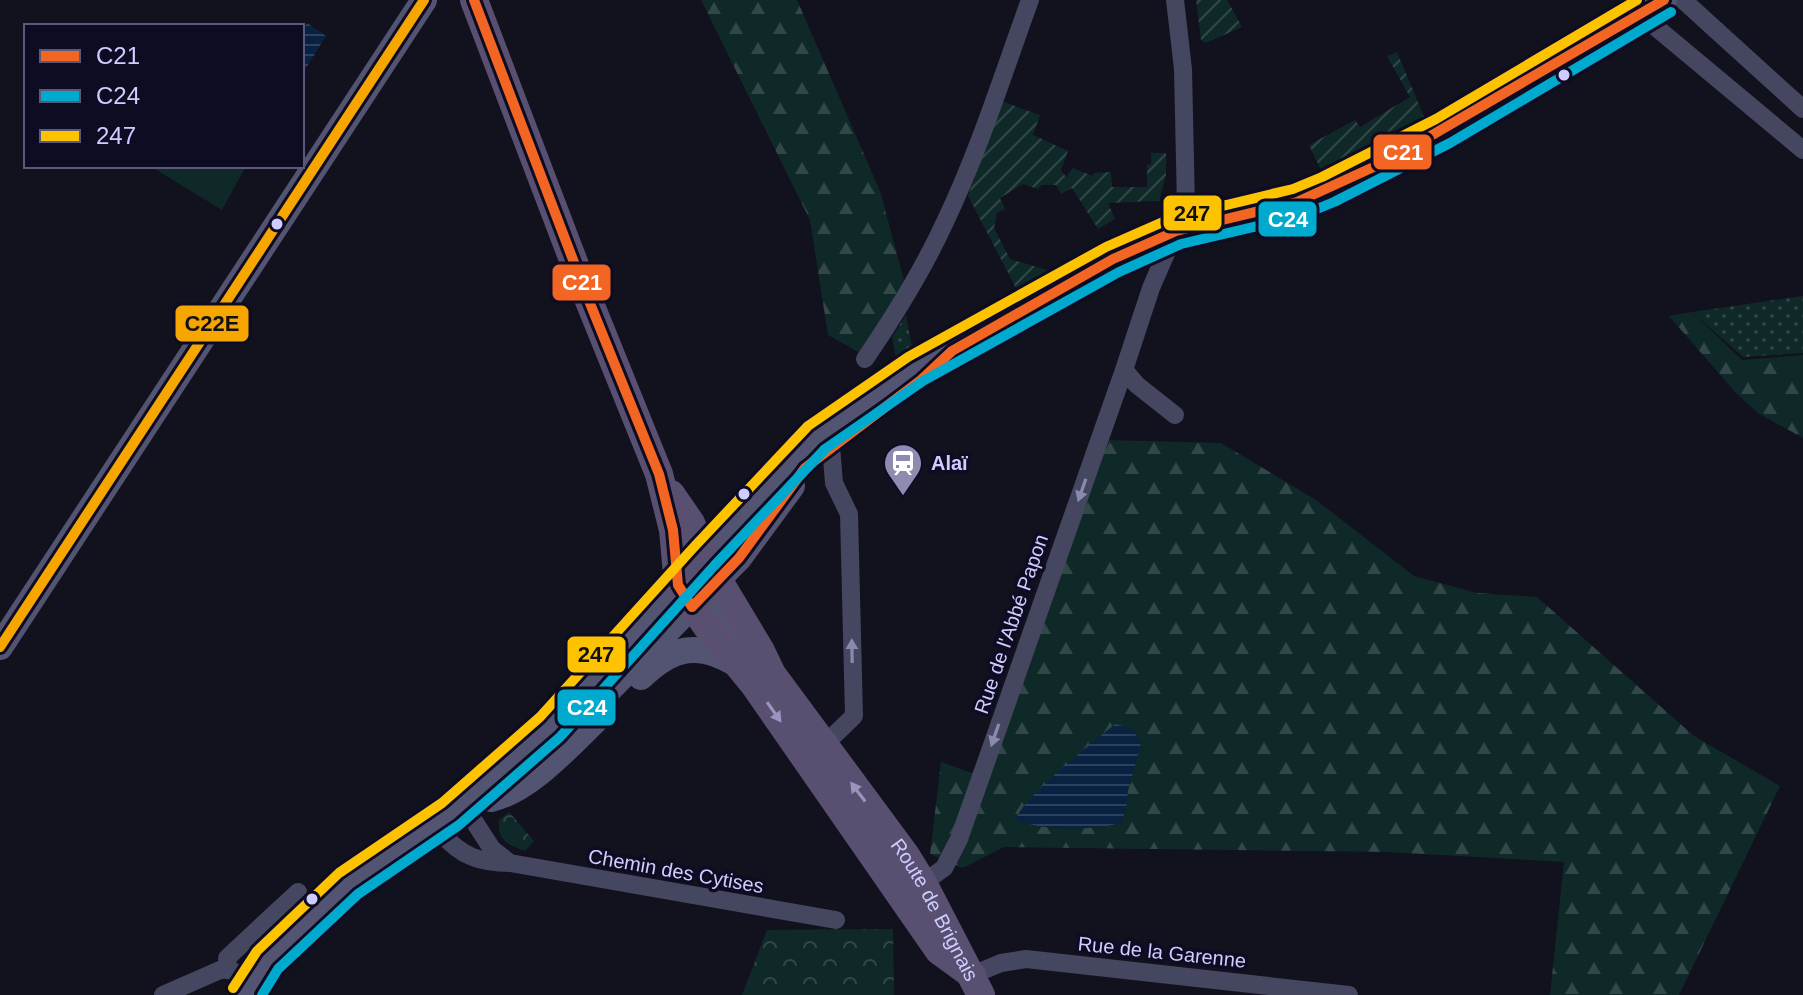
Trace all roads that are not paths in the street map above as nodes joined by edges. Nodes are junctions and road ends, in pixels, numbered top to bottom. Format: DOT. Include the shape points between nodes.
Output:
graph roads {
  1 [pos="424,0"];
  2 [pos="474,0"];
  3 [pos="1030,0"];
  4 [pos="1175,0"];
  5 [pos="1664,0"];
  6 [pos="1683,0"];
  7 [pos="1640,14"];
  8 [pos="1803,109"];
  9 [pos="1803,150"];
  10 [pos="1176,231"];
  11 [pos="952,351"];
  12 [pos="865,359"];
  13 [pos="1124,370"];
  14 [pos="1175,415"];
  15 [pos="831,446"];
  16 [pos="659,474"];
  17 [pos="699,585"];
  18 [pos="0,647"];
  19 [pos="740,666"];
  20 [pos="824,745"];
  21 [pos="491,799"];
  22 [pos="454,821"];
  23 [pos="510,863"];
  24 [pos="923,883"];
  25 [pos="298,892"];
  26 [pos="836,920"];
  27 [pos="228,969"];
  28 [pos="977,985"];
  29 [pos="1182,986"];
  30 [pos="249,991"];
  31 [pos="163,995"];
  32 [pos="1349,995"];
  1 -- 18 [label="main road"];
  2 -- 16 [label="main road, Route de Brignais"];
  3 -- 12 [label="street" via="945,223 901,307"];
  4 -- 10 [label="street, Rue de l'Abbé Papon" via="1187,200"];
  5 -- 7 [label="main road"];
  6 -- 8 [label="street"];
  7 -- 9 [label="street"];
  7 -- 10 [label="main road" via="1443,131 1328,190"];
  10 -- 11 [label="main road" via="1106,263"];
  10 -- 13 [label="street, Rue de l'Abbé Papon" via="1153,280"];
  11 -- 15 [label="main road" via="914,386"];
  11 -- 17 [label="main road" via="916,369 816,438"];
  13 -- 14 [label="street"];
  13 -- 24 [label="street, Rue de l'Abbé Papon, one-way" via="959,839 944,868"];
  15 -- 17 [label="main road" via="805,468 739,558"];
  20 -- 15 [label="street, one-way" via="854,716 849,514 834,483"];
  16 -- 17 [label="main road, Route de Brignais" via="673,530"];
  16 -- 17 [label="main road, Route de Brignais" via="691,523"];
  17 -- 19 [label="main road, Route de Brignais"];
  17 -- 20 [label="main road, Route de Brignais" via="761,651"];
  17 -- 21 [label="main road" via="557,742"];
  17 -- 22 [label="main road"];
  19 -- 21 [label="main road" via="705,650 665,658 550,762 508,795"];
  19 -- 28 [label="main road, Route de Brignais, one-way" via="939,951"];
  24 -- 20 [label="main road, Route de Brignais, one-way"];
  21 -- 22 [label="main road"];
  22 -- 23 [label="street"];
  22 -- 23 [label="street, Chemin des Cytises" via="457,851"];
  22 -- 30 [label="main road" via="328,919 278,972"];
  23 -- 26 [label="street, Chemin des Cytises"];
  24 -- 28 [label="main road, Route de Brignais"];
  25 -- 27 [label="street" via="227,958"];
  27 -- 30 [label="street" via="240,974"];
  27 -- 31 [label="street"];
  28 -- 29 [label="street, Rue de la Garenne" via="1001,963 1026,959"];
  29 -- 32 [label="street, Rue de la Garenne"];
}
